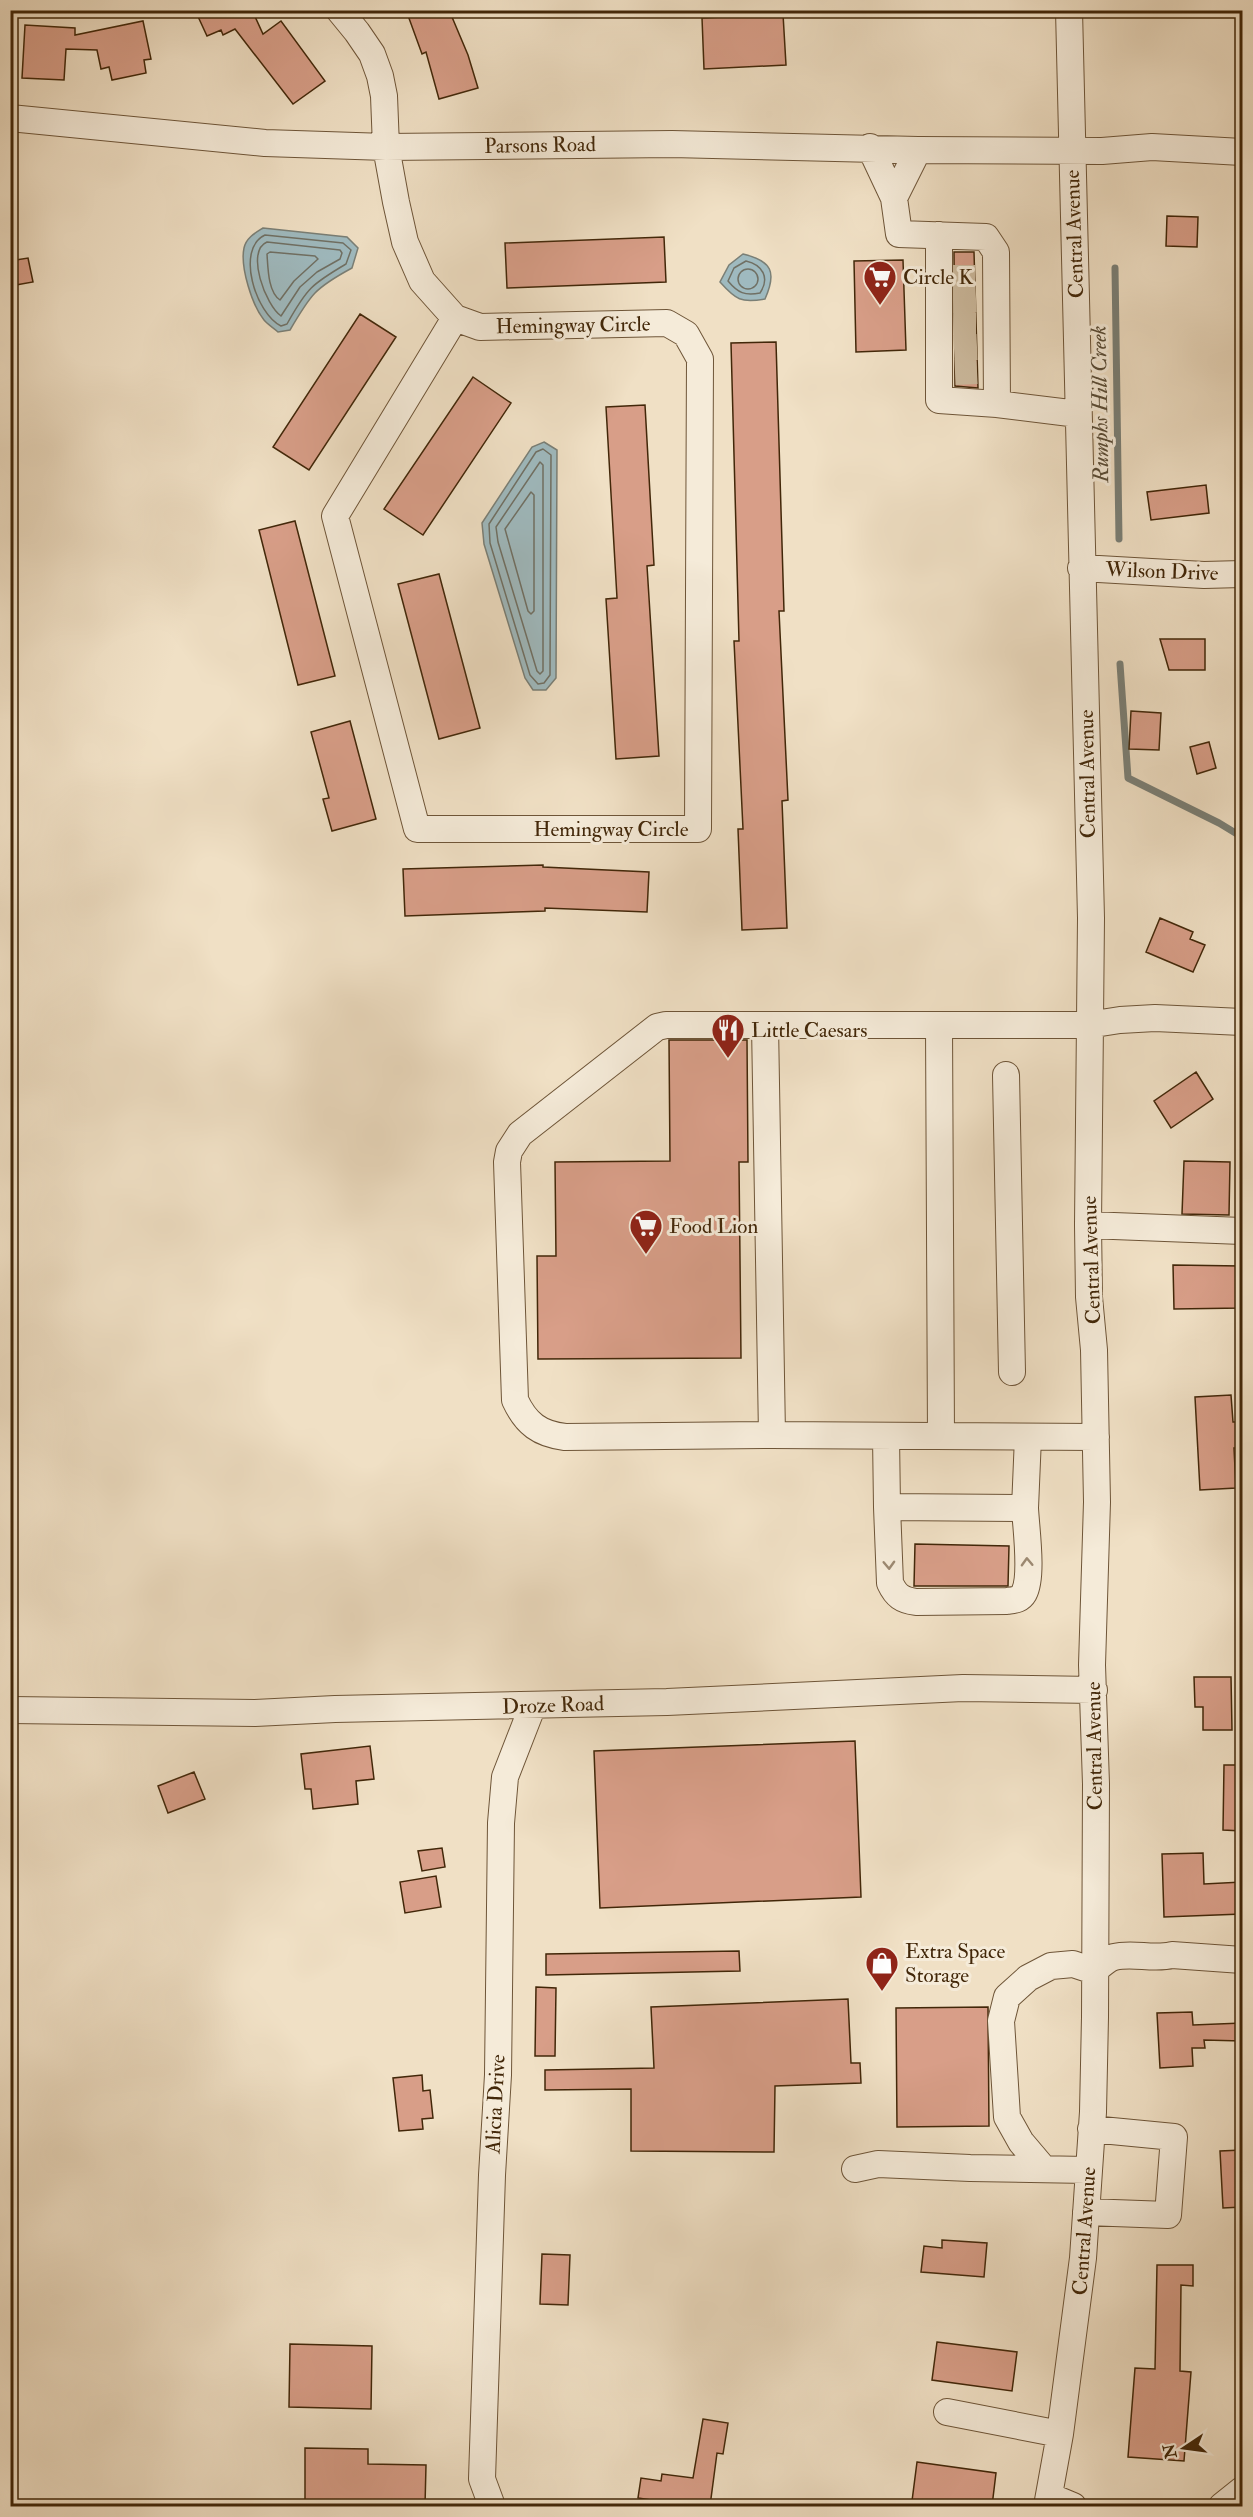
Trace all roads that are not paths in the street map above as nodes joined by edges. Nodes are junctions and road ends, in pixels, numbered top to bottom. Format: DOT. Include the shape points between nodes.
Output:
graph roads {
  1 [pos="339,10"];
  2 [pos="1069,10"];
  3 [pos="10,118"];
  4 [pos="386,147"];
  5 [pos="870,147"];
  6 [pos="918,150"];
  7 [pos="1071,151"];
  8 [pos="1242,152"];
  9 [pos="894,198"];
  10 [pos="939,235"];
  11 [pos="455,318"];
  12 [pos="967,324"];
  13 [pos="997,404"];
  14 [pos="1078,414"];
  15 [pos="1081,568"];
  16 [pos="1242,574"];
  17 [pos="1242,1022"];
  18 [pos="765,1025"];
  19 [pos="939,1025"];
  20 [pos="1088,1025"];
  21 [pos="1006,1075"];
  22 [pos="1088,1225"];
  23 [pos="1242,1231"];
  24 [pos="1012,1372"];
  25 [pos="772,1435"];
  26 [pos="886,1436"];
  27 [pos="941,1436"];
  28 [pos="1028,1437"];
  29 [pos="1096,1437"];
  30 [pos="887,1507"];
  31 [pos="1025,1508"];
  32 [pos="1094,1690"];
  33 [pos="533,1705"];
  34 [pos="10,1710"];
  35 [pos="1242,1960"];
  36 [pos="1094,1971"];
  37 [pos="1091,2129"];
  38 [pos="1043,2168"];
  39 [pos="855,2169"];
  40 [pos="1088,2170"];
  41 [pos="1086,2212"];
  42 [pos="947,2412"];
  43 [pos="1060,2434"];
  44 [pos="1242,2490"];
  45 [pos="1048,2501"];
  46 [pos="492,2506"];
  47 [pos="1073,2506"];
  48 [pos="1222,2506"];
  1 -- 4 [label="street" via="372,54 380,76"];
  2 -- 7 [label="street, Central Avenue"];
  3 -- 4 [label="street, Parsons Road" via="265,143"];
  4 -- 5 [label="street, Parsons Road"];
  4 -- 11 [label="street" via="405,242 422,281"];
  5 -- 6 [label="street, Parsons Road"];
  5 -- 9 [label="street"];
  6 -- 7 [label="street, Parsons Road"];
  6 -- 9 [label="street"];
  7 -- 8 [label="street, Parsons Road" via="1152,147"];
  7 -- 14 [label="street, Central Avenue"];
  9 -- 10 [label="street" via="898,234"];
  10 -- 12 [label="street"];
  10 -- 12 [label="street" via="986,237 996,252"];
  11 -- 11 [label="street, Hemingway Circle" via="480,327 667,323 686,334 700,359 698,829 417,829 335,516"];
  12 -- 13 [label="street"];
  12 -- 13 [label="street" via="939,400"];
  13 -- 14 [label="street"];
  14 -- 15 [label="street, Central Avenue"];
  15 -- 16 [label="street, Wilson Drive"];
  15 -- 20 [label="street, Central Avenue" via="1090,918"];
  17 -- 20 [label="street" via="1155,1018"];
  18 -- 19 [label="street"];
  18 -- 25 [label="street"];
  18 -- 25 [label="street" via="657,1027 520,1134 507,1162 515,1401 527,1421 549,1435 566,1437"];
  19 -- 20 [label="street"];
  19 -- 27 [label="street"];
  20 -- 22 [label="street, Central Avenue"];
  21 -- 24 [label="street"];
  22 -- 23 [label="street"];
  22 -- 29 [label="street, Central Avenue"];
  25 -- 26 [label="street"];
  26 -- 27 [label="street"];
  26 -- 30 [label="street"];
  27 -- 28 [label="street"];
  28 -- 29 [label="street"];
  28 -- 31 [label="street"];
  29 -- 32 [label="street, Central Avenue"];
  30 -- 31 [label="street"];
  30 -- 31 [label="street, one-way" via="890,1583 903,1600 916,1602 1008,1601 1023,1595 1028,1578"];
  32 -- 33 [label="street, Droze Road" via="963,1688"];
  32 -- 36 [label="street, Central Avenue"];
  33 -- 34 [label="street, Droze Road" via="255,1713"];
  33 -- 46 [label="street, Alicia Drive" via="505,1778 501,1823 498,2075 482,2479"];
  35 -- 36 [label="street" via="1172,1955 1112,1957"];
  36 -- 37 [label="street, Central Avenue"];
  36 -- 38 [label="street" via="1073,1964 1051,1966 1028,1978 1007,1997 1001,2020 1007,2116 1021,2142"];
  37 -- 40 [label="street, Central Avenue"];
  37 -- 41 [label="street" via="1174,2137 1168,2215"];
  38 -- 39 [label="street" via="878,2164"];
  38 -- 40 [label="street"];
  40 -- 41 [label="street, Central Avenue"];
  41 -- 43 [label="street, Central Avenue" via="1079,2298"];
  42 -- 43 [label="street"];
  43 -- 45 [label="street, Central Avenue"];
  44 -- 48 [label="street"];
  45 -- 47 [label="street"];
}
